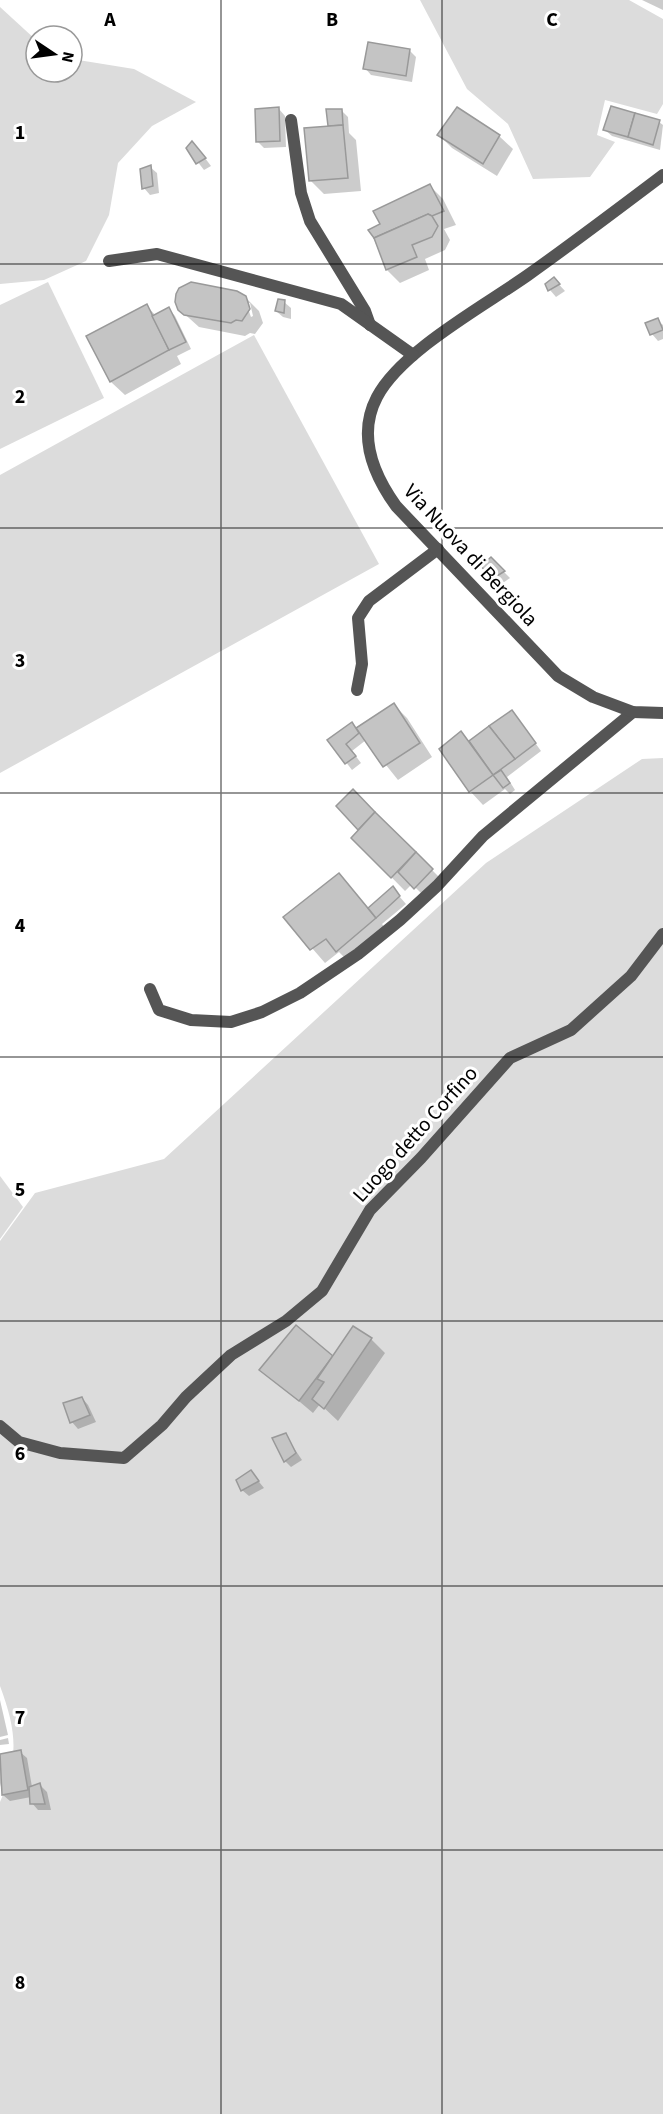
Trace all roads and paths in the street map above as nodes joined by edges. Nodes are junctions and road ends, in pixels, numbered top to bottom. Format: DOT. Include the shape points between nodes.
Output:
graph roads {
  1 [pos="291,120"];
  2 [pos="663,176"];
  3 [pos="108,261"];
  4 [pos="370,325"];
  5 [pos="413,355"];
  6 [pos="438,549"];
  7 [pos="357,690"];
  8 [pos="633,711"];
  9 [pos="663,713"];
  10 [pos="663,934"];
  11 [pos="150,989"];
  12 [pos="0,1426"];
  1 -- 4 [label="street" via="301,193 310,221"];
  2 -- 5 [label="street, Via Nuova di Bergiola"];
  3 -- 4 [label="street" via="157,254 341,304"];
  4 -- 5 [label="street"];
  5 -- 6 [label="street, Via Nuova di Bergiola" via="391,374 376,399 368,426 369,455 379,483 390,498"];
  6 -- 7 [label="street" via="369,601 358,618 362,664"];
  6 -- 8 [label="street, Via Nuova di Bergiola" via="558,676 593,697"];
  8 -- 9 [label="street, Via Nuova di Bergiola"];
  8 -- 11 [label="street" via="483,836 400,920 300,993 231,1022 191,1020 159,1010"];
  10 -- 12 [label="street, Luogo detto Corfino" via="632,976 571,1030 510,1059 370,1210 322,1291 286,1320 231,1355 124,1458 60,1453 19,1442"];
}
